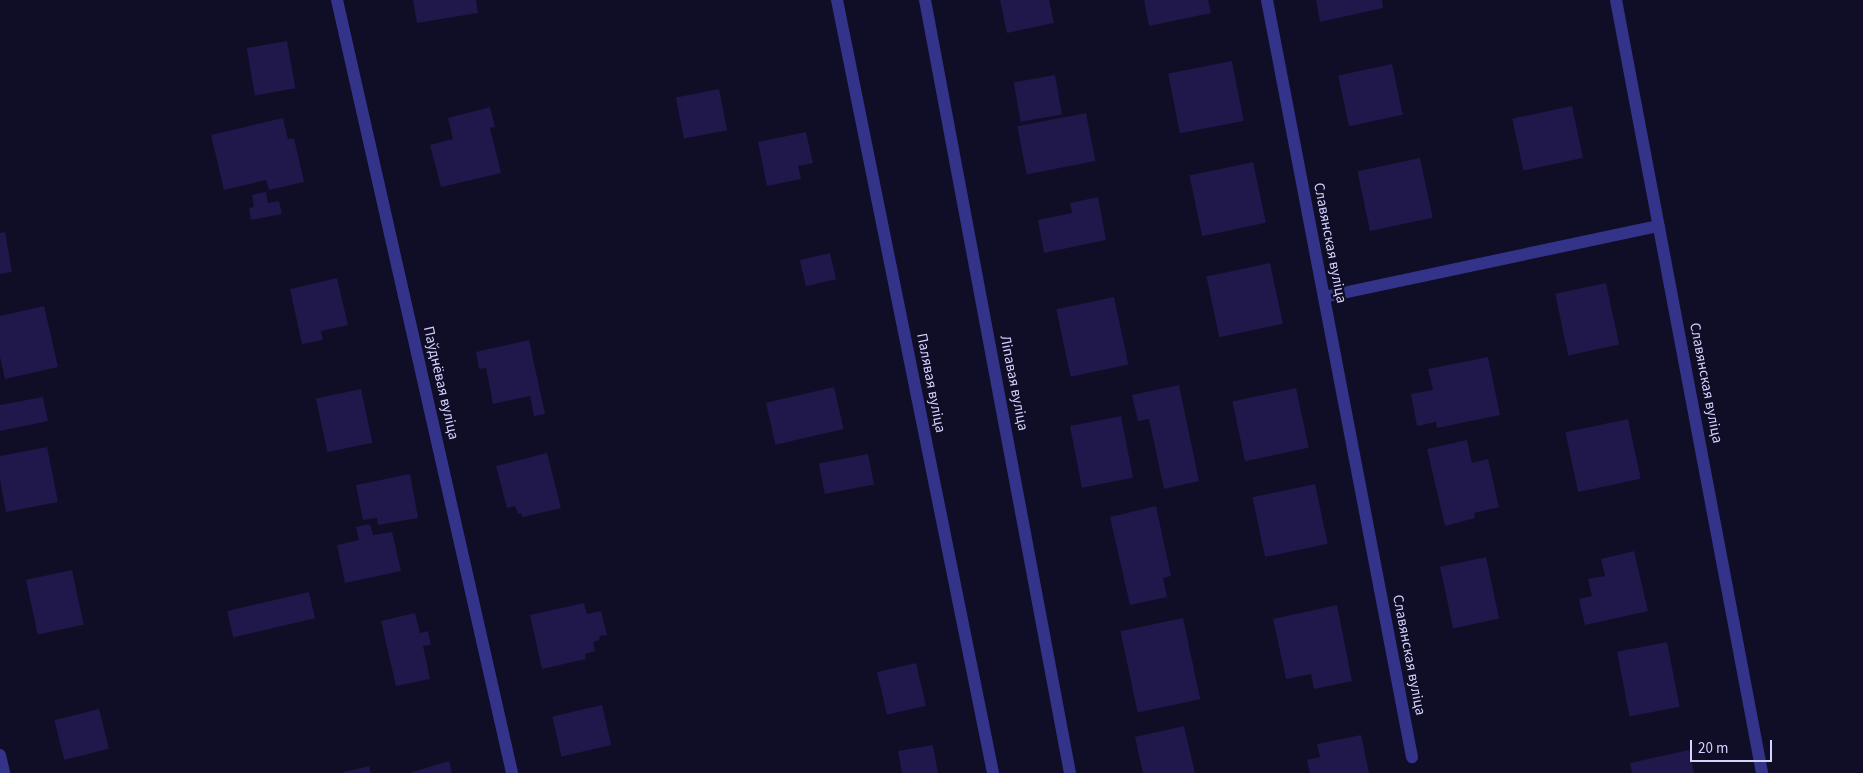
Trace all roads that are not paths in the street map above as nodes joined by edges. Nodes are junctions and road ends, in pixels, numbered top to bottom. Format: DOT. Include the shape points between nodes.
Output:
graph roads {
  1 [pos="337,0"];
  2 [pos="837,0"];
  3 [pos="925,0"];
  4 [pos="1267,0"];
  5 [pos="1616,0"];
  6 [pos="1659,226"];
  7 [pos="1324,297"];
  8 [pos="0,755"];
  9 [pos="1412,757"];
  10 [pos="4,773"];
  11 [pos="512,773"];
  12 [pos="993,773"];
  13 [pos="1070,773"];
  14 [pos="1762,773"];
  1 -- 11 [label="street, Паўднёвая вуліца"];
  2 -- 12 [label="street, Палявая вуліца"];
  3 -- 13 [label="street, Ліпавая вуліца"];
  4 -- 7 [label="street, Славянская вуліца"];
  5 -- 6 [label="street, Славянская вуліца"];
  6 -- 7 [label="street"];
  6 -- 14 [label="street, Славянская вуліца"];
  7 -- 9 [label="street, Славянская вуліца"];
  8 -- 10 [label="street"];
}
